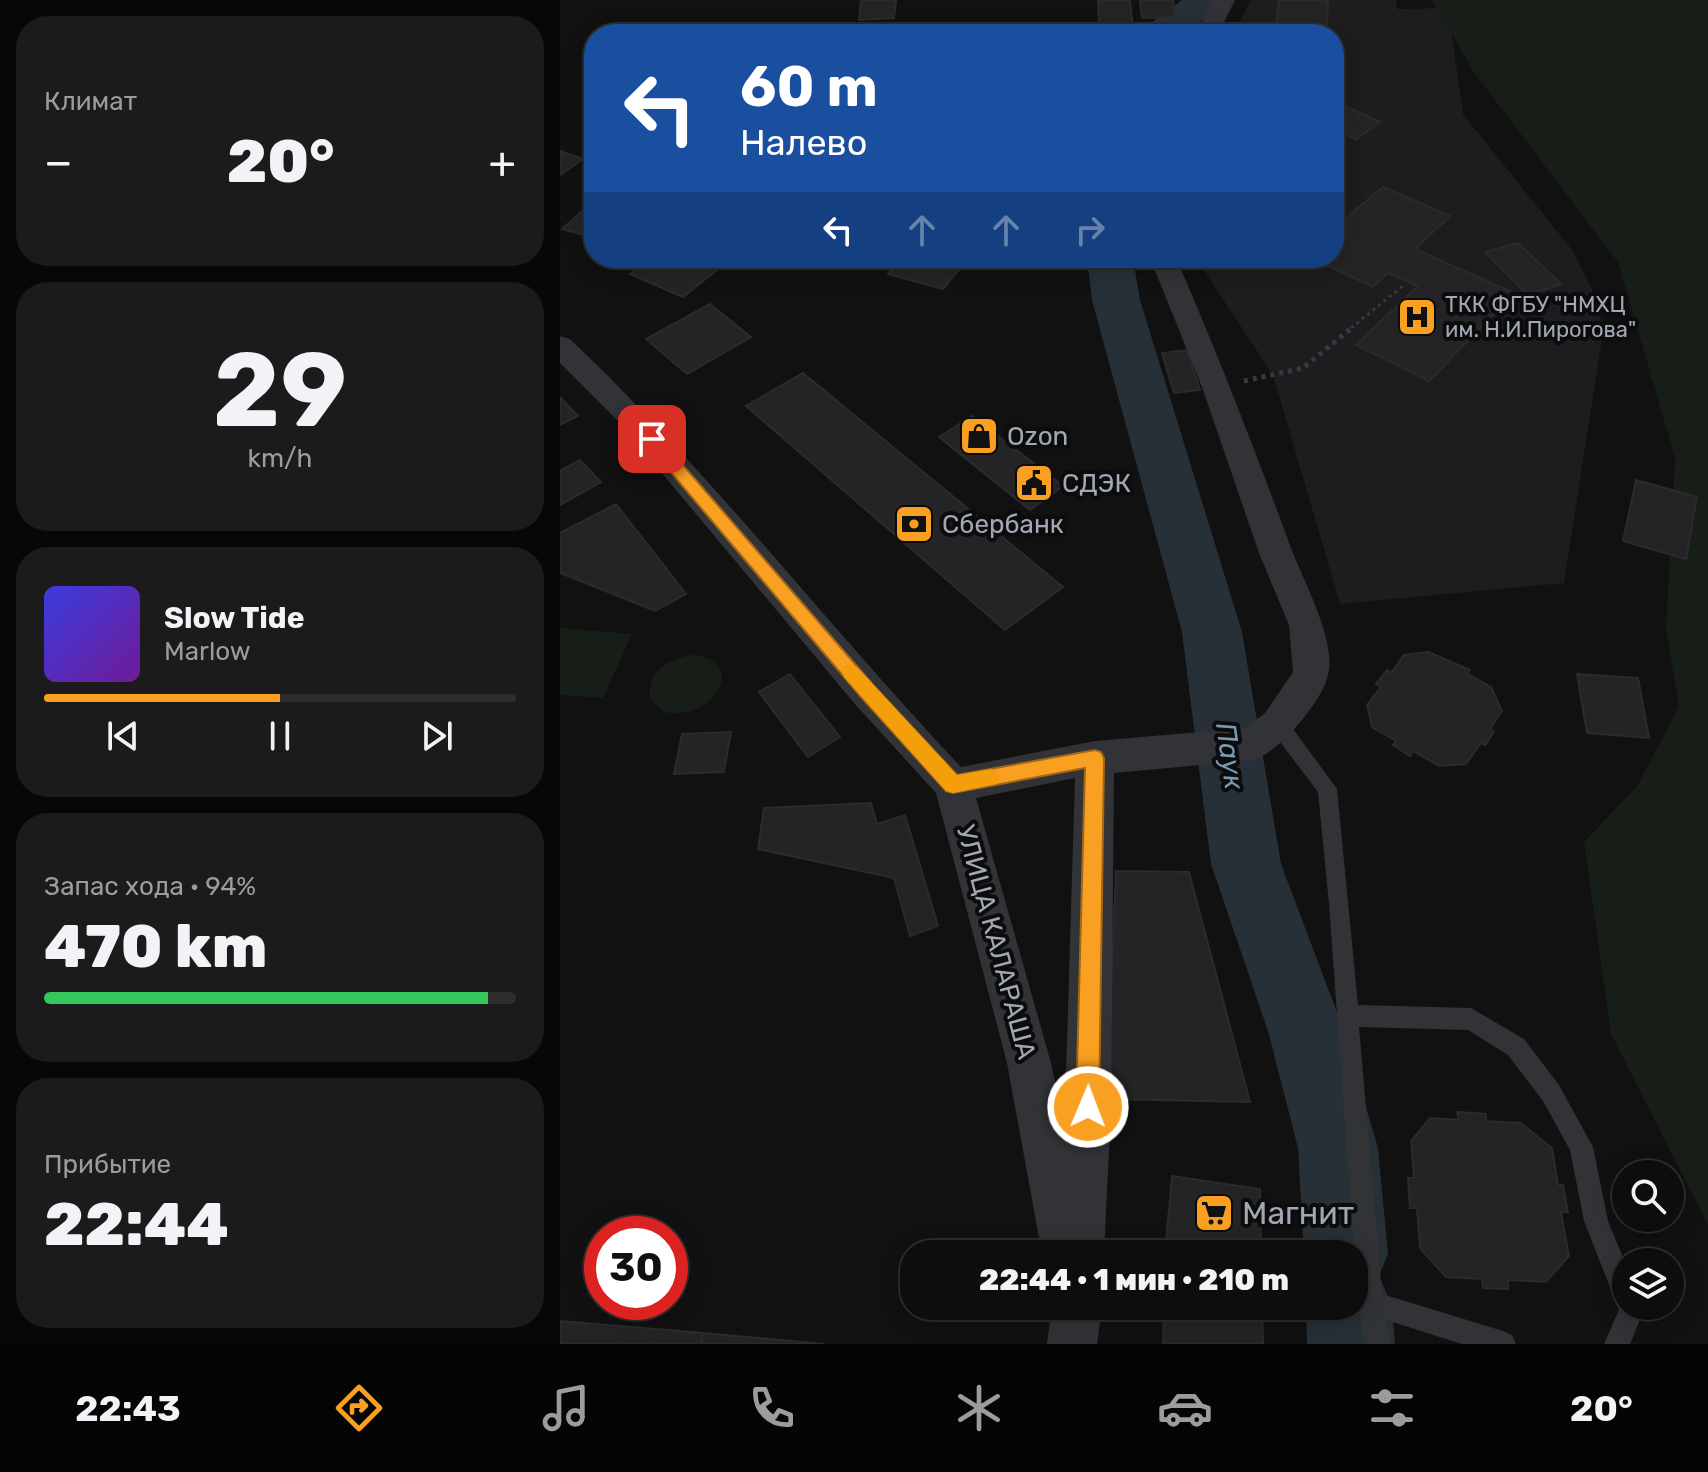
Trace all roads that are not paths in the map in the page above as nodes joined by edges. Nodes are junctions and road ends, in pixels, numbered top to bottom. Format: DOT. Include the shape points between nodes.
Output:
graph roads {
  1 [pos="1224,0"];
  2 [pos="1212,24"];
  3 [pos="1167,268"];
  4 [pos="560,346"];
  5 [pos="1278,724"];
  6 [pos="1095,758"];
  7 [pos="953,785"];
  8 [pos="1348,1016"];
  9 [pos="1063,1240"];
  10 [pos="1081,1240"];
  11 [pos="1612,1261"];
  12 [pos="1370,1303"];
  13 [pos="1628,1320"];
  14 [pos="1378,1344"];
  15 [pos="1503,1344"];
  16 [pos="1617,1344"];
  1 -- 2 [label="street"];
  3 -- 5 [label="street" via="1306,625 1311,674"];
  4 -- 7 [label="street, УЛИЦА КАЛАРАША" via="632,416"];
  5 -- 6 [label="street" via="1254,744"];
  5 -- 8 [label="lane" via="1327,789"];
  6 -- 7 [label="street"];
  6 -- 10 [label="street"];
  7 -- 9 [label="street, УЛИЦА КАЛАРАША" via="1029,1063"];
  8 -- 11 [label="lane" via="1471,1019 1516,1047 1551,1093 1581,1147 1596,1221"];
  8 -- 12 [label="lane"];
  12 -- 14 [label="lane"];
  12 -- 15 [label="lane"];
  13 -- 16 [label="lane"];
}
